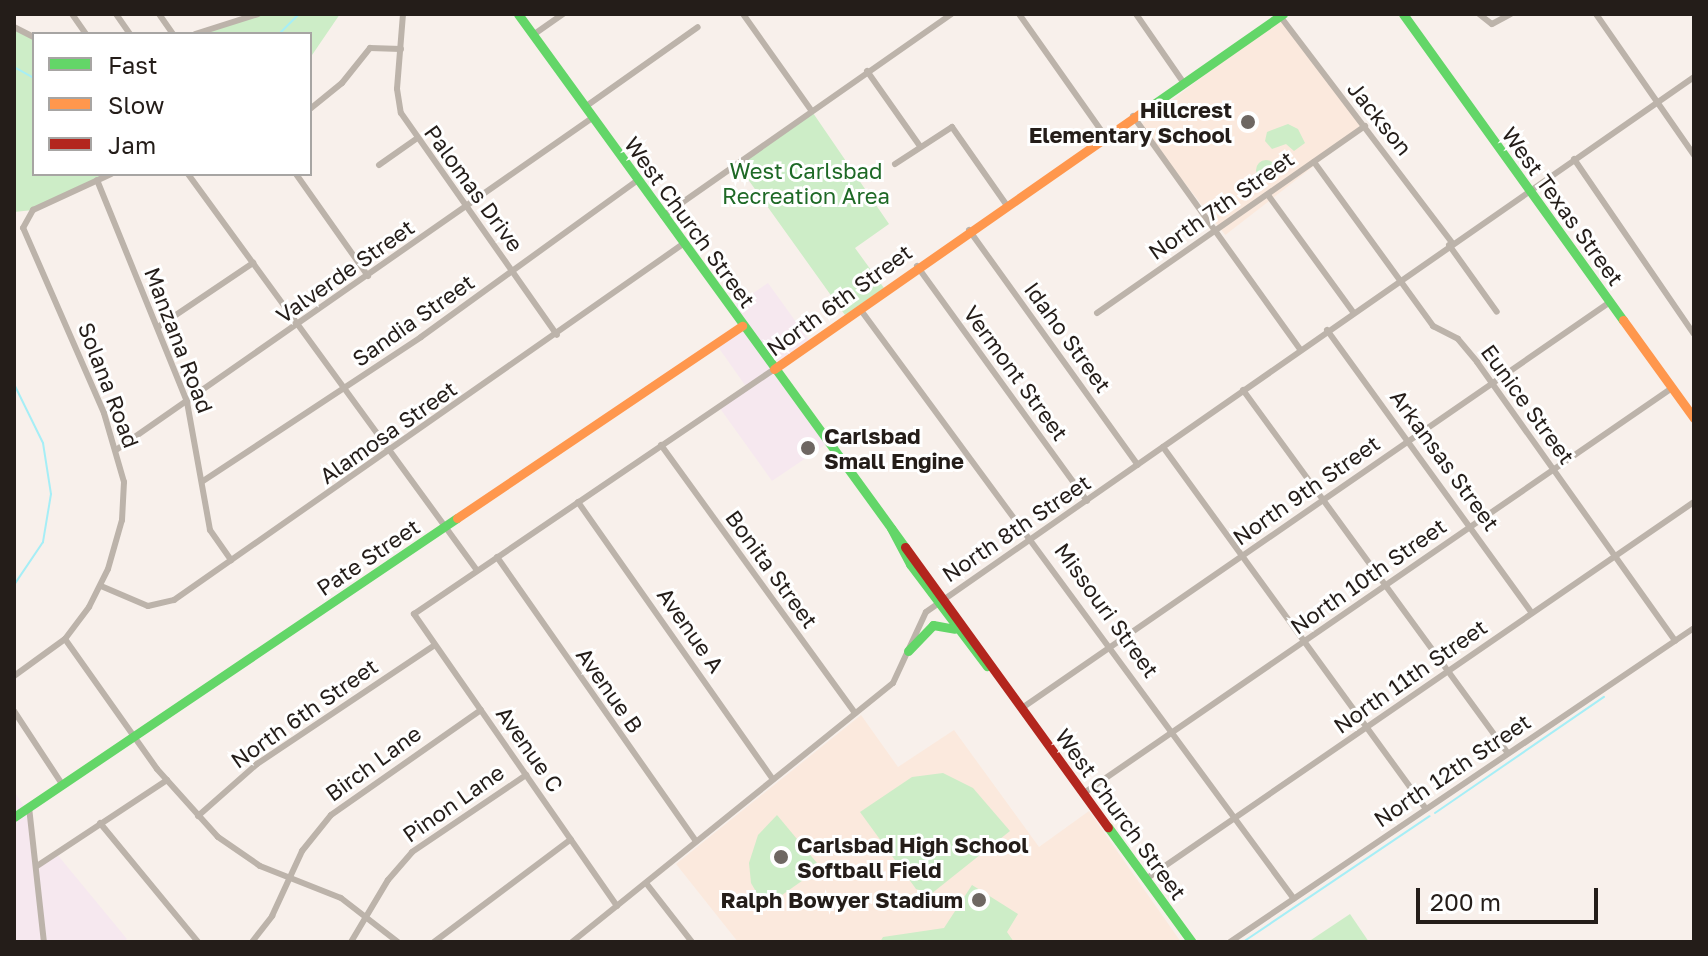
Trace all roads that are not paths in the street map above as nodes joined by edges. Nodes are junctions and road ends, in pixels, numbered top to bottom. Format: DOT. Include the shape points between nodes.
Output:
graph roads {
  1 [pos="72,14"];
  2 [pos="116,14"];
  3 [pos="159,14"];
  4 [pos="258,14"];
  5 [pos="403,14"];
  6 [pos="518,14"];
  7 [pos="563,14"];
  8 [pos="743,14"];
  9 [pos="951,14"];
  10 [pos="1019,14"];
  11 [pos="1136,14"];
  12 [pos="1403,14"];
  13 [pos="1479,14"];
  14 [pos="1511,14"];
  15 [pos="1596,14"];
  16 [pos="1282,15"];
  17 [pos="14,27"];
  18 [pos="698,27"];
  19 [pos="85,32"];
  20 [pos="129,32"];
  21 [pos="172,32"];
  22 [pos="201,32"];
  23 [pos="533,35"];
  24 [pos="32,36"];
  25 [pos="401,49"];
  26 [pos="867,71"];
  27 [pos="1694,77"];
  28 [pos="1183,82"];
  29 [pos="1657,102"];
  30 [pos="312,107"];
  31 [pos="585,107"];
  32 [pos="811,110"];
  33 [pos="1133,116"];
  34 [pos="592,118"];
  35 [pos="1365,126"];
  36 [pos="1105,136"];
  37 [pos="416,139"];
  38 [pos="920,146"];
  39 [pos="1694,155"];
  40 [pos="1574,159"];
  41 [pos="1314,162"];
  42 [pos="895,164"];
  43 [pos="379,165"];
  44 [pos="106,176"];
  45 [pos="189,176"];
  46 [pos="297,176"];
  47 [pos="97,180"];
  48 [pos="638,180"];
  49 [pos="1530,190"];
  50 [pos="1268,195"];
  51 [pos="1006,204"];
  52 [pos="467,208"];
  53 [pos="663,216"];
  54 [pos="969,230"];
  55 [pos="1215,231"];
  56 [pos="683,244"];
  57 [pos="1450,244"];
  58 [pos="253,263"];
  59 [pos="917,266"];
  60 [pos="513,272"];
  61 [pos="368,276"];
  62 [pos="1399,280"];
  63 [pos="1610,302"];
  64 [pos="858,306"];
  65 [pos="1353,312"];
  66 [pos="1497,312"];
  67 [pos="1097,313"];
  68 [pos="299,325"];
  69 [pos="742,326"];
  70 [pos="158,327"];
  71 [pos="1327,330"];
  72 [pos="1694,334"];
  73 [pos="557,335"];
  74 [pos="1300,349"];
  75 [pos="774,369"];
  76 [pos="1491,382"];
  77 [pos="1672,388"];
  78 [pos="345,389"];
  79 [pos="1243,390"];
  80 [pos="187,402"];
  81 [pos="1694,418"];
  82 [pos="1409,441"];
  83 [pos="661,445"];
  84 [pos="1163,447"];
  85 [pos="116,450"];
  86 [pos="391,452"];
  87 [pos="1138,465"];
  88 [pos="1554,470"];
  89 [pos="203,481"];
  90 [pos="1323,500"];
  91 [pos="1087,501"];
  92 [pos="578,502"];
  93 [pos="1694,502"];
  94 [pos="1471,526"];
  95 [pos="445,527"];
  96 [pos="1031,539"];
  97 [pos="1243,555"];
  98 [pos="1615,556"];
  99 [pos="497,557"];
  100 [pos="231,560"];
  101 [pos="477,570"];
  102 [pos="1386,585"];
  103 [pos="101,586"];
  104 [pos="942,600"];
  105 [pos="1532,613"];
  106 [pos="414,614"];
  107 [pos="1694,628"];
  108 [pos="960,631"];
  109 [pos="65,639"];
  110 [pos="1675,641"];
  111 [pos="1305,642"];
  112 [pos="435,645"];
  113 [pos="1111,646"];
  114 [pos="908,651"];
  115 [pos="1449,672"];
  116 [pos="14,676"];
  117 [pos="1022,708"];
  118 [pos="481,710"];
  119 [pos="14,711"];
  120 [pos="855,713"];
  121 [pos="1367,727"];
  122 [pos="1174,732"];
  123 [pos="133,737"];
  124 [pos="1508,753"];
  125 [pos="526,775"];
  126 [pos="773,779"];
  127 [pos="167,780"];
  128 [pos="62,784"];
  129 [pos="1084,793"];
  130 [pos="29,807"];
  131 [pos="1426,809"];
  132 [pos="198,816"];
  133 [pos="14,817"];
  134 [pos="1236,817"];
  135 [pos="100,823"];
  136 [pos="571,839"];
  137 [pos="696,841"];
  138 [pos="37,866"];
  139 [pos="289,879"];
  140 [pos="1146,879"];
  141 [pos="646,883"];
  142 [pos="1294,899"];
  143 [pos="617,906"];
  144 [pos="367,915"];
  145 [pos="44,942"];
  146 [pos="198,942"];
  147 [pos="252,942"];
  148 [pos="351,942"];
  149 [pos="398,942"];
  150 [pos="434,942"];
  151 [pos="572,942"];
  152 [pos="692,942"];
  153 [pos="1192,942"];
  154 [pos="1230,942"];
  1 -- 19 [label="street"];
  2 -- 20 [label="street"];
  3 -- 21 [label="street"];
  4 -- 22 [label="street"];
  5 -- 25 [label="street"];
  6 -- 23 [label="street, West Church Street"];
  7 -- 23 [label="street"];
  8 -- 32 [label="street"];
  9 -- 26 [label="street"];
  10 -- 36 [label="street"];
  11 -- 28 [label="street"];
  12 -- 49 [label="street, West Texas Street"];
  13 -- 14 [label="street" via="1486,23"];
  15 -- 29 [label="street"];
  16 -- 28 [label="street, North 6th Street"];
  16 -- 35 [label="street, Jackson"];
  17 -- 24 [label="street"];
  18 -- 31 [label="street"];
  23 -- 31 [label="street, West Church Street"];
  25 -- 30 [label="street" via="370,48 342,83"];
  25 -- 37 [label="street, Palomas Drive" via="398,104"];
  26 -- 32 [label="street"];
  26 -- 38 [label="street"];
  27 -- 29 [label="street, North 8th Street"];
  28 -- 33 [label="street, North 6th Street"];
  29 -- 39 [label="street"];
  29 -- 40 [label="street, North 8th Street"];
  31 -- 34 [label="street, West Church Street"];
  32 -- 53 [label="street"];
  33 -- 36 [label="street, North 6th Street"];
  33 -- 55 [label="street"];
  34 -- 48 [label="street, West Church Street"];
  34 -- 52 [label="street, Valverde Street"];
  35 -- 41 [label="street, North 7th Street"];
  35 -- 57 [label="street, Jackson"];
  36 -- 51 [label="street, North 6th Street"];
  37 -- 43 [label="street"];
  37 -- 52 [label="street, Palomas Drive"];
  38 -- 42 [label="street"];
  38 -- 51 [label="street" via="954,127"];
  40 -- 49 [label="street, North 8th Street"];
  40 -- 72 [label="street"];
  41 -- 50 [label="street, North 7th Street"];
  41 -- 62 [label="street, Eunice Street"];
  44 -- 47 [label="street, Solana Road"];
  45 -- 58 [label="street"];
  46 -- 61 [label="street"];
  47 -- 70 [label="street, Manzana Road"];
  47 -- 85 [label="street, Solana Road" via="33,210 23,228 92,378"];
  48 -- 53 [label="street, West Church Street"];
  48 -- 60 [label="street, Sandia Street"];
  49 -- 57 [label="street, North 8th Street"];
  49 -- 63 [label="street, West Texas Street"];
  50 -- 55 [label="street, North 7th Street"];
  50 -- 65 [label="street"];
  51 -- 54 [label="street, North 6th Street"];
  52 -- 60 [label="street, Palomas Drive"];
  52 -- 61 [label="street, Valverde Street"];
  53 -- 56 [label="street, West Church Street"];
  54 -- 59 [label="street, North 6th Street"];
  54 -- 87 [label="street, Idaho Street"];
  55 -- 67 [label="street, North 7th Street"];
  55 -- 74 [label="street"];
  56 -- 69 [label="street, West Church Street"];
  56 -- 73 [label="street, Alamosa Street"];
  57 -- 62 [label="street, North 8th Street"];
  57 -- 66 [label="street, Jackson"];
  58 -- 68 [label="street"];
  58 -- 70 [label="street"];
  59 -- 64 [label="street, North 6th Street"];
  59 -- 91 [label="street, Vermont Street"];
  60 -- 73 [label="street, Palomas Drive"];
  60 -- 78 [label="street, Sandia Street"];
  61 -- 68 [label="street, Valverde Street"];
  62 -- 65 [label="street, North 8th Street"];
  62 -- 76 [label="street, Eunice Street" via="1435,329 1458,339"];
  63 -- 76 [label="street, North 9th Street"];
  63 -- 77 [label="street, West Texas Street"];
  64 -- 75 [label="street, North 6th Street"];
  64 -- 96 [label="street, Missouri Street"];
  65 -- 71 [label="street, North 8th Street"];
  68 -- 78 [label="street"];
  68 -- 80 [label="street, Valverde Street"];
  69 -- 75 [label="street, West Church Street"];
  69 -- 95 [label="street, Pate Street"];
  70 -- 80 [label="street, Manzana Road"];
  71 -- 74 [label="street, North 8th Street"];
  71 -- 82 [label="street, Arkansas Street"];
  73 -- 86 [label="street, Alamosa Street"];
  74 -- 79 [label="street, North 8th Street"];
  75 -- 83 [label="street, North 6th Street"];
  75 -- 104 [label="street, West Church Street"];
  76 -- 82 [label="street, North 9th Street"];
  76 -- 88 [label="street, Eunice Street"];
  77 -- 81 [label="street, West Texas Street"];
  77 -- 88 [label="street, North 10th Street"];
  78 -- 86 [label="street"];
  78 -- 89 [label="street, Sandia Street"];
  79 -- 84 [label="street, North 8th Street"];
  79 -- 90 [label="street"];
  80 -- 85 [label="street, Valverde Street"];
  80 -- 89 [label="street, Manzana Road"];
  82 -- 90 [label="street, North 9th Street"];
  82 -- 94 [label="street, Arkansas Street"];
  83 -- 92 [label="street, North 6th Street"];
  83 -- 120 [label="street, Bonita Street"];
  84 -- 87 [label="street, North 8th Street"];
  84 -- 97 [label="street"];
  85 -- 103 [label="street, Solana Road" via="124,509"];
  86 -- 95 [label="street"];
  86 -- 100 [label="street, Alamosa Street"];
  87 -- 91 [label="street, North 8th Street"];
  88 -- 94 [label="street, North 10th Street"];
  88 -- 98 [label="street, Eunice Street"];
  89 -- 100 [label="street, Manzana Road" via="210,530"];
  90 -- 97 [label="street, North 9th Street"];
  90 -- 102 [label="street"];
  91 -- 96 [label="street, North 8th Street"];
  92 -- 99 [label="street, North 6th Street"];
  92 -- 126 [label="street, Avenue A"];
  93 -- 98 [label="street, North 11th Street"];
  94 -- 102 [label="street, North 10th Street"];
  94 -- 105 [label="street, Arkansas Street"];
  95 -- 101 [label="street"];
  95 -- 123 [label="street, Pate Street"];
  96 -- 104 [label="street, North 8th Street"];
  96 -- 113 [label="street, Missouri Street"];
  97 -- 111 [label="street"];
  97 -- 113 [label="street, North 9th Street"];
  98 -- 105 [label="street, North 11th Street"];
  98 -- 110 [label="street, Eunice Street"];
  99 -- 101 [label="street, North 6th Street"];
  99 -- 137 [label="street, Avenue B"];
  100 -- 103 [label="street, Alamosa Street" via="160,605 135,602"];
  101 -- 106 [label="street, North 6th Street"];
  102 -- 111 [label="street, North 10th Street"];
  102 -- 115 [label="street"];
  103 -- 109 [label="street, Solana Road"];
  104 -- 108 [label="street, West Church Street"];
  104 -- 114 [label="street, North 8th Street" via="919,620"];
  104 -- 117 [label="street, West Church Street"];
  105 -- 115 [label="street, North 11th Street"];
  106 -- 112 [label="street, Avenue C"];
  107 -- 110 [label="street, North 12th Street"];
  108 -- 114 [label="street" via="936,624"];
  108 -- 117 [label="street, West Church Street"];
  109 -- 116 [label="street, Solana Road"];
  109 -- 123 [label="street"];
  110 -- 124 [label="street, North 12th Street"];
  111 -- 121 [label="street"];
  111 -- 122 [label="street, North 10th Street"];
  112 -- 118 [label="street, Avenue C"];
  112 -- 132 [label="street, North 6th Street" via="257,764"];
  113 -- 117 [label="street, North 9th Street"];
  113 -- 122 [label="street, Missouri Street"];
  114 -- 120 [label="street, North 8th Street" via="893,683"];
  115 -- 121 [label="street, North 11th Street"];
  115 -- 124 [label="street"];
  117 -- 129 [label="street, West Church Street"];
  118 -- 125 [label="street, Avenue C"];
  118 -- 139 [label="street, Birch Lane" via="341,806 308,842"];
  119 -- 128 [label="street"];
  120 -- 126 [label="street, North 8th Street"];
  121 -- 131 [label="street"];
  121 -- 134 [label="street, North 11th Street"];
  122 -- 129 [label="street, North 10th Street"];
  122 -- 134 [label="street, Missouri Street"];
  123 -- 127 [label="street"];
  123 -- 128 [label="street, Pate Street"];
  124 -- 131 [label="street, North 12th Street"];
  125 -- 136 [label="street, Avenue C"];
  125 -- 144 [label="street, Pinon Lane" via="412,852"];
  126 -- 137 [label="street, North 8th Street"];
  127 -- 132 [label="street"];
  127 -- 135 [label="street"];
  128 -- 130 [label="street, Pate Street"];
  129 -- 140 [label="street, West Church Street"];
  130 -- 133 [label="street, Pate Street"];
  130 -- 138 [label="street"];
  131 -- 142 [label="street, North 12th Street"];
  132 -- 139 [label="street" via="240,856"];
  134 -- 140 [label="street, North 11th Street"];
  134 -- 142 [label="street, Missouri Street"];
  135 -- 138 [label="street"];
  135 -- 146 [label="street"];
  136 -- 143 [label="street, Avenue C"];
  136 -- 150 [label="street"];
  137 -- 141 [label="street, North 8th Street"];
  138 -- 145 [label="street"];
  139 -- 144 [label="street"];
  139 -- 147 [label="street, Birch Lane" via="272,916"];
  140 -- 153 [label="street, West Church Street"];
  141 -- 143 [label="street, North 8th Street"];
  141 -- 152 [label="street"];
  142 -- 154 [label="street, North 12th Street"];
  143 -- 151 [label="street, North 8th Street"];
  144 -- 148 [label="street, Pinon Lane"];
  144 -- 149 [label="street"];
}
